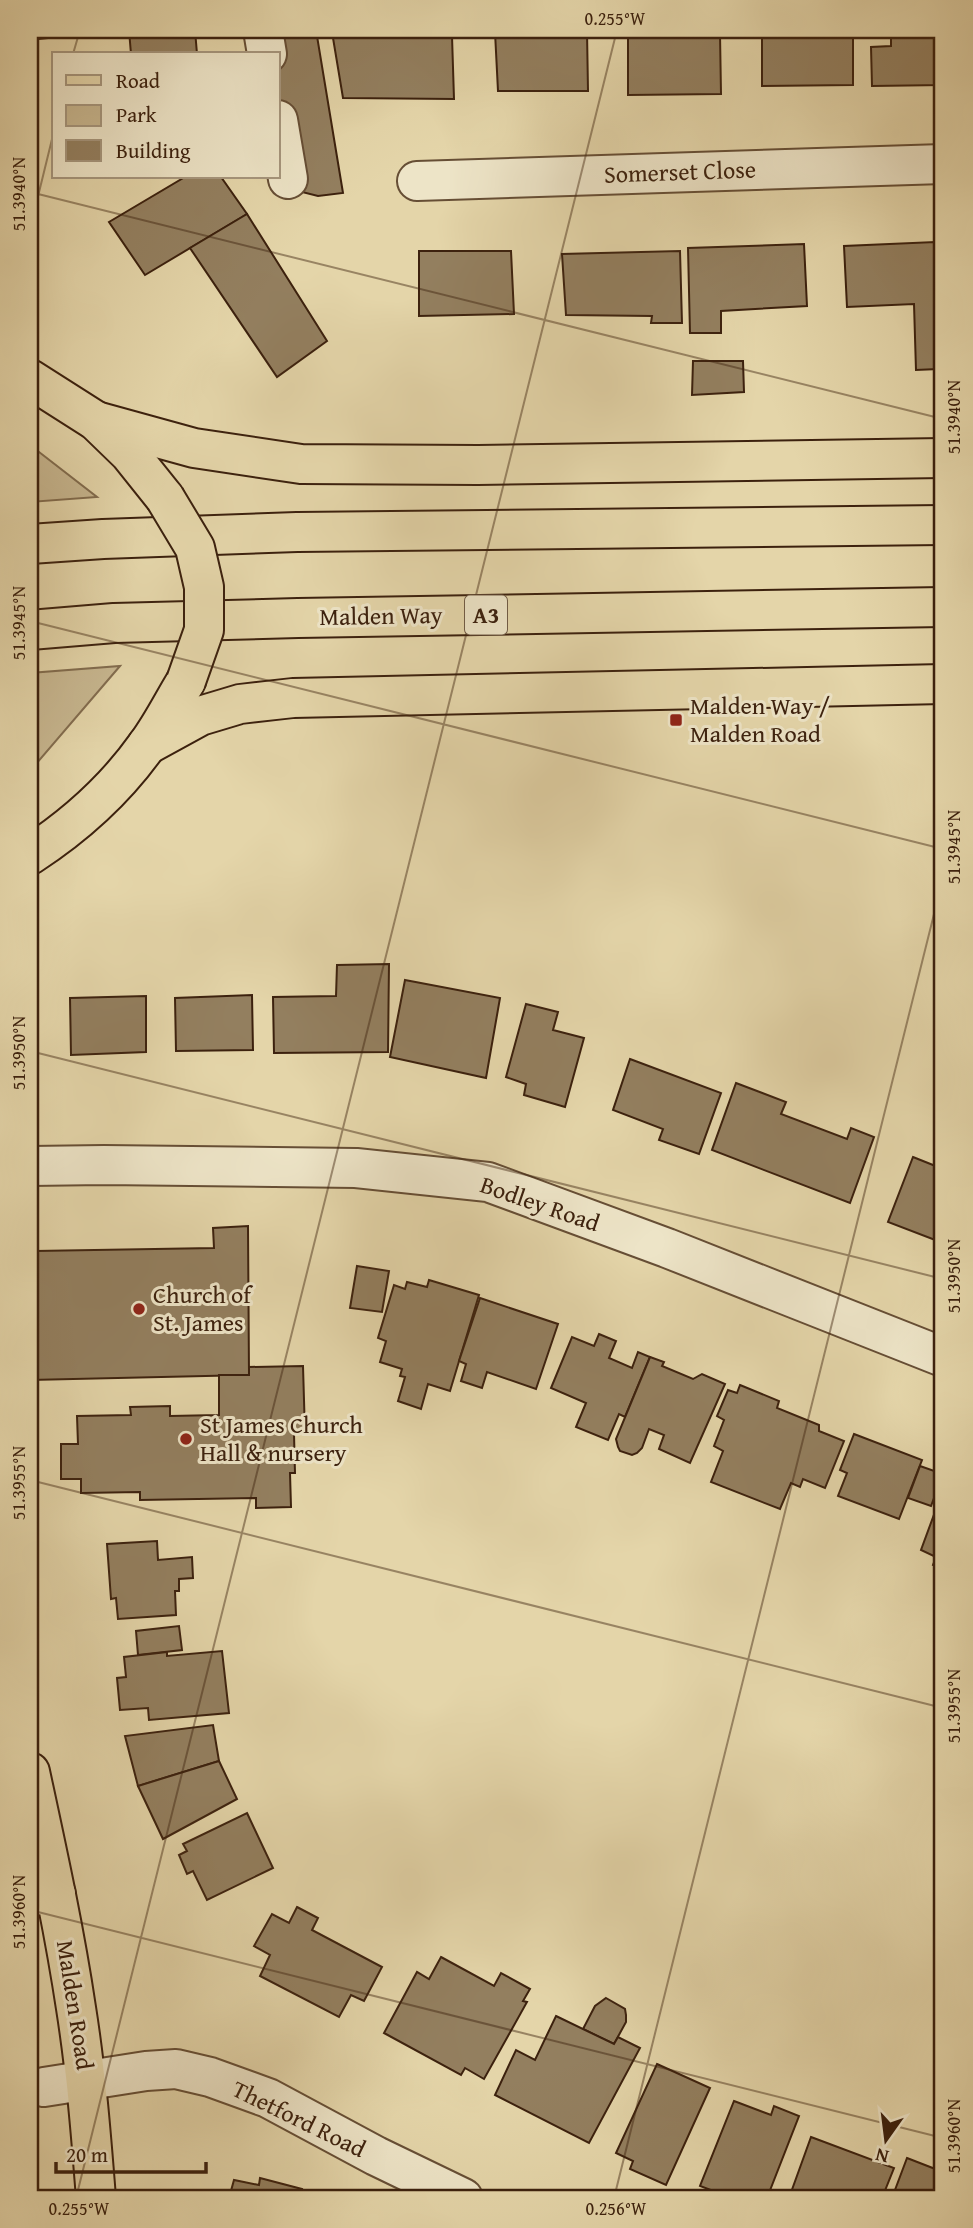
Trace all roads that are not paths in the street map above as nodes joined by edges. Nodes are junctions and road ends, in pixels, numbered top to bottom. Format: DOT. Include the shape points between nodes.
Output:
graph roads {
  1 [pos="263,30"];
  2 [pos="267,52"];
  3 [pos="280,132"];
  4 [pos="943,164"];
  5 [pos="288,179"];
  6 [pos="417,181"];
  7 [pos="30,379"];
  8 [pos="96,421"];
  9 [pos="943,458"];
  10 [pos="943,525"];
  11 [pos="30,544"];
  12 [pos="943,607"];
  13 [pos="30,630"];
  14 [pos="943,684"];
  15 [pos="147,745"];
  16 [pos="65,833"];
  17 [pos="30,855"];
  18 [pos="30,880"];
  19 [pos="30,1166"];
  20 [pos="943,1357"];
  21 [pos="30,1772"];
  22 [pos="43,1895"];
  23 [pos="86,2081"];
  24 [pos="44,2087"];
  25 [pos="96,2198"];
  26 [pos="463,2198"];
  1 -- 2 [label="street"];
  3 -- 5 [label="street"];
  4 -- 6 [label="street, Somerset Close"];
  7 -- 8 [label="main road"];
  8 -- 9 [label="main road" via="194,448 301,464"];
  8 -- 15 [label="main road, bridge" via="165,498 195,548 204,587 204,630 186,681"];
  10 -- 11 [label="main road" via="297,532"];
  12 -- 13 [label="main road, Malden Way / A3" via="298,618"];
  14 -- 15 [label="main road" via="293,698 240,704 200,716"];
  15 -- 16 [label="main road"];
  16 -- 17 [label="main road"];
  16 -- 18 [label="main road"];
  19 -- 20 [label="street, Bodley Road" via="356,1168 488,1182"];
  21 -- 22 [label="main road, Malden Road"];
  22 -- 23 [label="main road, Malden Road"];
  23 -- 24 [label="street, Thetford Road"];
  23 -- 25 [label="main road, Malden Road"];
  23 -- 26 [label="street, Thetford Road" via="176,2069 210,2077 268,2098"];
}
